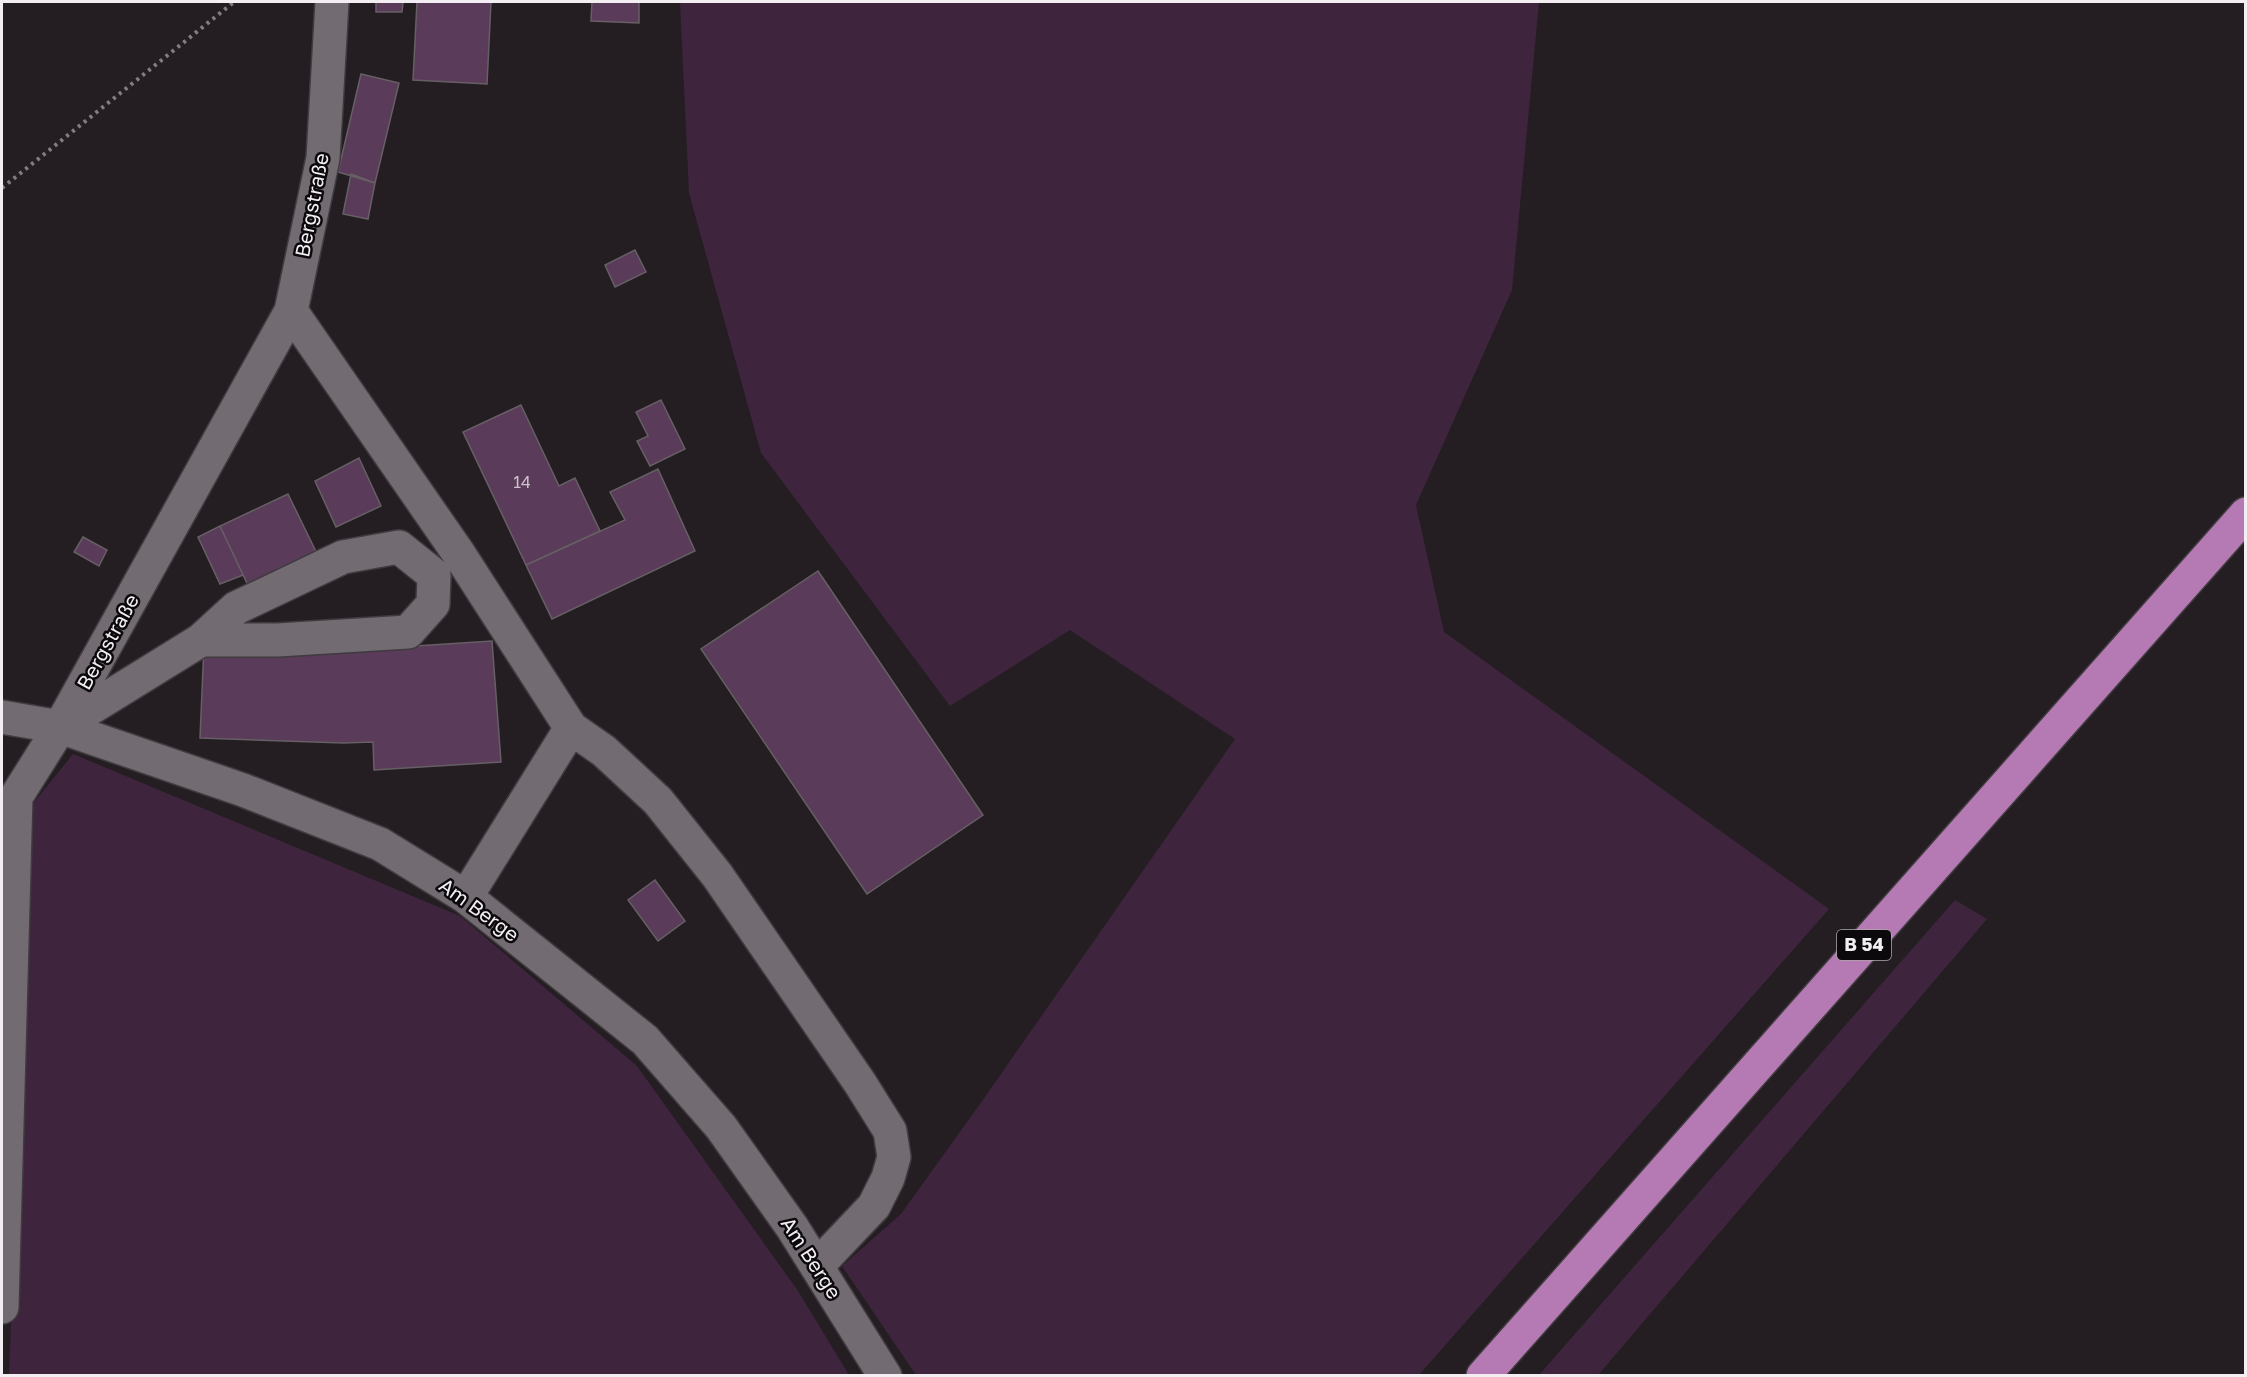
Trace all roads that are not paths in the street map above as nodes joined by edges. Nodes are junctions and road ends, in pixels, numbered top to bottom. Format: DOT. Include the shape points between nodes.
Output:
graph roads {
  1 [pos="332,2"];
  2 [pos="291,311"];
  3 [pos="2246,514"];
  4 [pos="459,554"];
  5 [pos="434,575"];
  6 [pos="201,640"];
  7 [pos="2,717"];
  8 [pos="60,727"];
  9 [pos="571,728"];
  10 [pos="466,897"];
  11 [pos="817,1266"];
  12 [pos="2,1307"];
  13 [pos="885,1376"];
  14 [pos="1483,1376"];
  1 -- 2 [label="street, Bergstraße" via="323,158"];
  2 -- 4 [label="street"];
  2 -- 8 [label="street, Bergstraße"];
  3 -- 14 [label="highway, B 54"];
  4 -- 5 [label="street"];
  4 -- 9 [label="street"];
  5 -- 6 [label="street" via="399,547 343,557 236,608"];
  5 -- 6 [label="street" via="433,604 408,632 288,640"];
  6 -- 8 [label="street"];
  7 -- 8 [label="street, Am Berge"];
  8 -- 10 [label="street, Am Berge" via="243,790 380,844"];
  8 -- 12 [label="street, Bergstraße" via="16,797"];
  9 -- 10 [label="street"];
  9 -- 11 [label="street" via="604,751 657,801 717,875 890,1131 894,1157 874,1206"];
  10 -- 11 [label="street, Am Berge" via="645,1040 721,1127"];
  11 -- 13 [label="street, Am Berge"];
}
